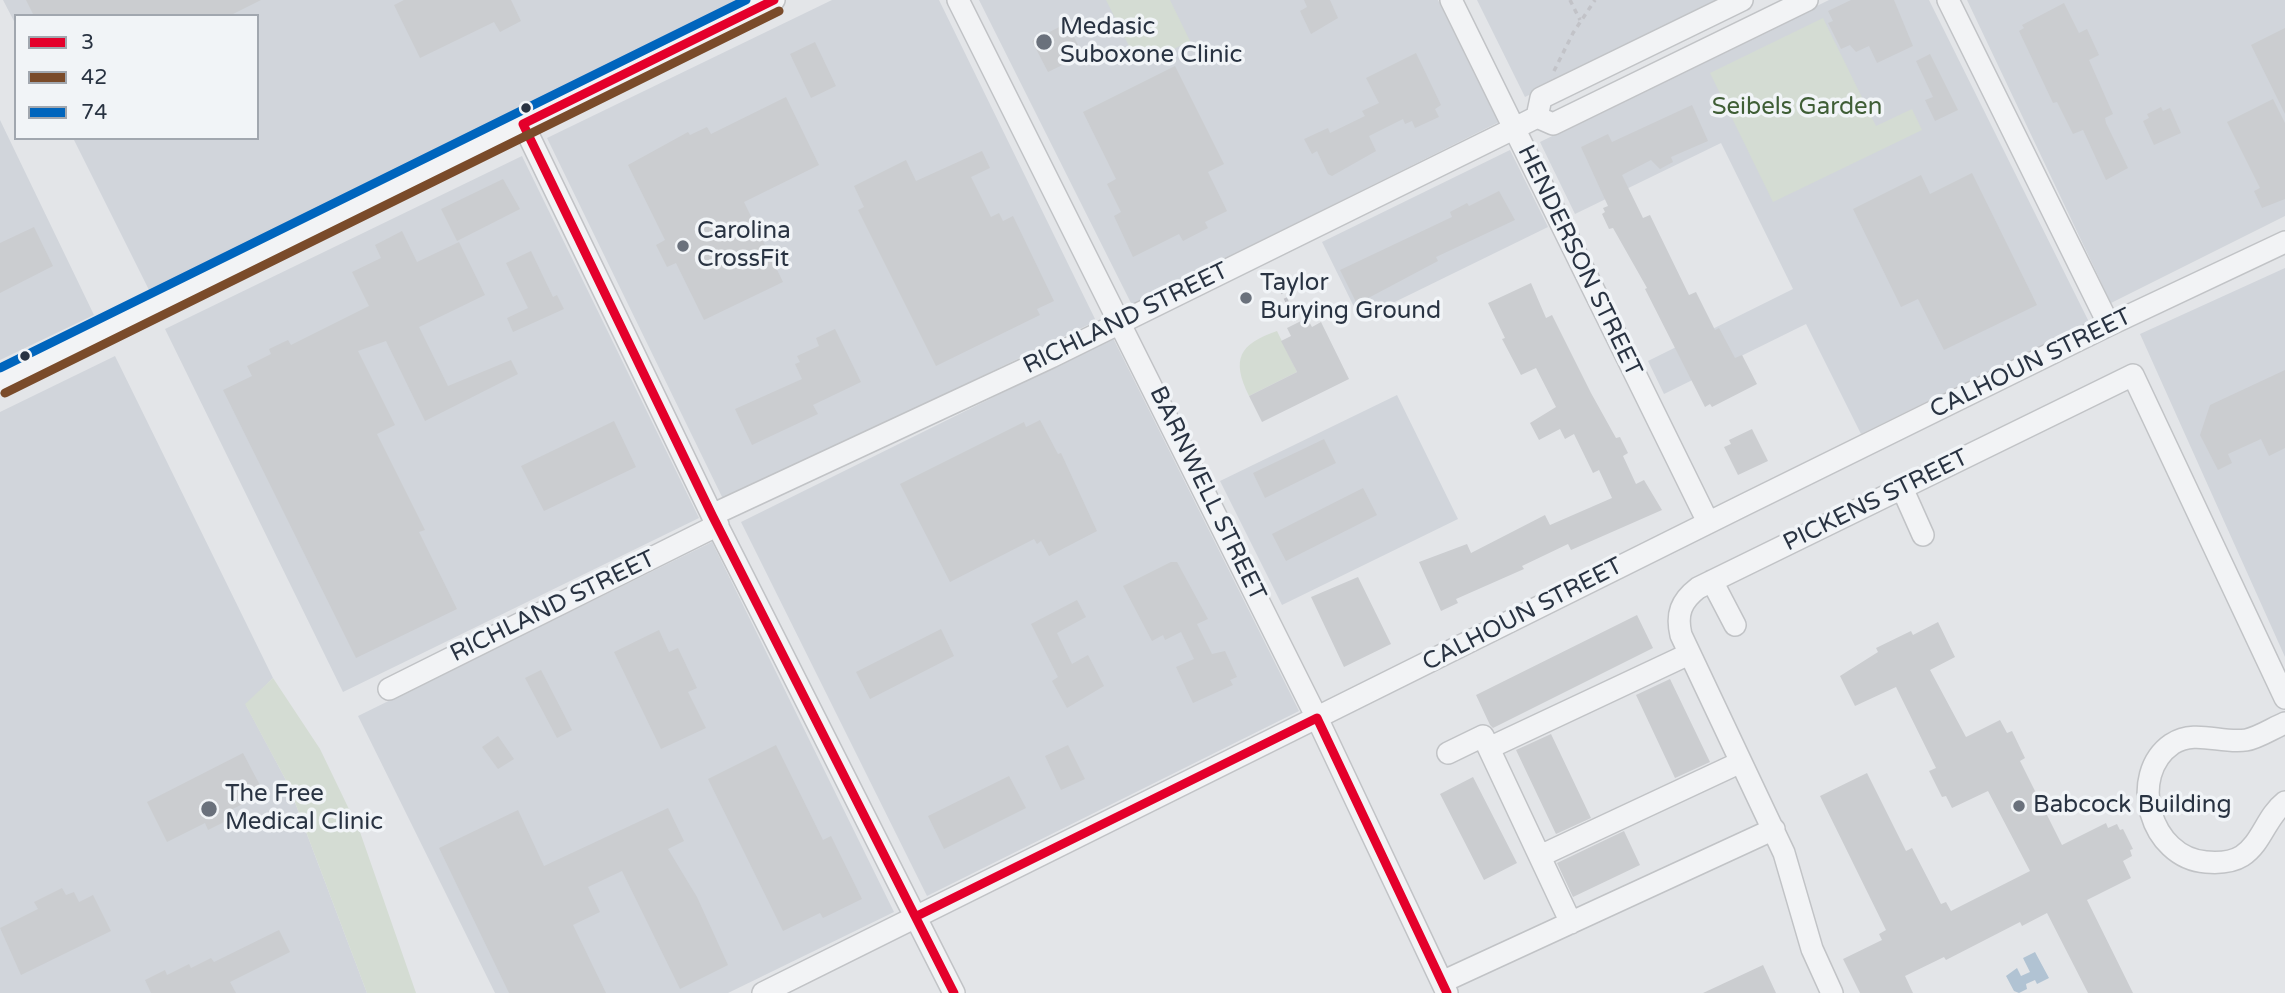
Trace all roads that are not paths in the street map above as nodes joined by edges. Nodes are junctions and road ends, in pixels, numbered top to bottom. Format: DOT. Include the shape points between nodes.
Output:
graph roads {
  1 [pos="774,0"];
  2 [pos="958,0"];
  3 [pos="1451,0"];
  4 [pos="1742,0"];
  5 [pos="1948,0"];
  6 [pos="1794,3"];
  7 [pos="1638,51"];
  8 [pos="1651,76"];
  9 [pos="1537,117"];
  10 [pos="523,124"];
  11 [pos="1513,129"];
  12 [pos="2285,242"];
  13 [pos="1121,322"];
  14 [pos="2109,325"];
  15 [pos="0,382"];
  16 [pos="1902,488"];
  17 [pos="715,520"];
  18 [pos="1709,522"];
  19 [pos="1923,535"];
  20 [pos="1712,581"];
  21 [pos="1735,625"];
  22 [pos="1689,654"];
  23 [pos="388,689"];
  24 [pos="2285,698"];
  25 [pos="1317,718"];
  26 [pos="2285,723"];
  27 [pos="1489,748"];
  28 [pos="1448,753"];
  29 [pos="1741,762"];
  30 [pos="2285,802"];
  31 [pos="1774,829"];
  32 [pos="1540,856"];
  33 [pos="917,916"];
  34 [pos="1572,923"];
  35 [pos="1444,988"];
  36 [pos="763,993"];
  37 [pos="954,993"];
  38 [pos="1832,993"];
  1 -- 10 [label="street"];
  2 -- 13 [label="street, BARNWELL STREET"];
  3 -- 11 [label="street, HENDERSON STREET"];
  4 -- 7 [label="street, RICHLAND STREET"];
  5 -- 14 [label="street"];
  6 -- 8 [label="street, RICHLAND STREET"];
  7 -- 8 [label="street"];
  7 -- 9 [label="street, RICHLAND STREET" via="1541,98"];
  8 -- 9 [label="street, RICHLAND STREET" via="1553,124"];
  9 -- 11 [label="street, RICHLAND STREET"];
  10 -- 15 [label="street"];
  10 -- 17 [label="street"];
  11 -- 13 [label="street, RICHLAND STREET"];
  11 -- 18 [label="street, HENDERSON STREET"];
  12 -- 14 [label="street, CALHOUN STREET"];
  13 -- 17 [label="street, RICHLAND STREET"];
  13 -- 25 [label="street, BARNWELL STREET"];
  14 -- 18 [label="street, CALHOUN STREET"];
  16 -- 19 [label="street"];
  16 -- 20 [label="street, PICKENS STREET"];
  16 -- 24 [label="street, PICKENS STREET" via="2133,375"];
  17 -- 23 [label="street, RICHLAND STREET"];
  17 -- 33 [label="street"];
  18 -- 25 [label="street, CALHOUN STREET"];
  20 -- 21 [label="street"];
  20 -- 22 [label="street, PICKENS STREET" via="1689,595 1678,614"];
  22 -- 27 [label="street"];
  22 -- 29 [label="street, PICKENS STREET"];
  25 -- 33 [label="street, CALHOUN STREET"];
  25 -- 35 [label="street, BARNWELL STREET"];
  26 -- 30 [label="street" via="2249,740 2190,737 2173,743 2153,771 2148,800 2167,846 2186,858 2213,863 2241,857"];
  27 -- 28 [label="street" via="1483,736"];
  27 -- 32 [label="street"];
  29 -- 31 [label="street, PICKENS STREET"];
  29 -- 32 [label="street"];
  31 -- 34 [label="street"];
  31 -- 38 [label="street, PICKENS STREET" via="1812,949"];
  32 -- 34 [label="street"];
  33 -- 36 [label="street, CALHOUN STREET"];
  33 -- 37 [label="street"];
  34 -- 35 [label="street"];
}
